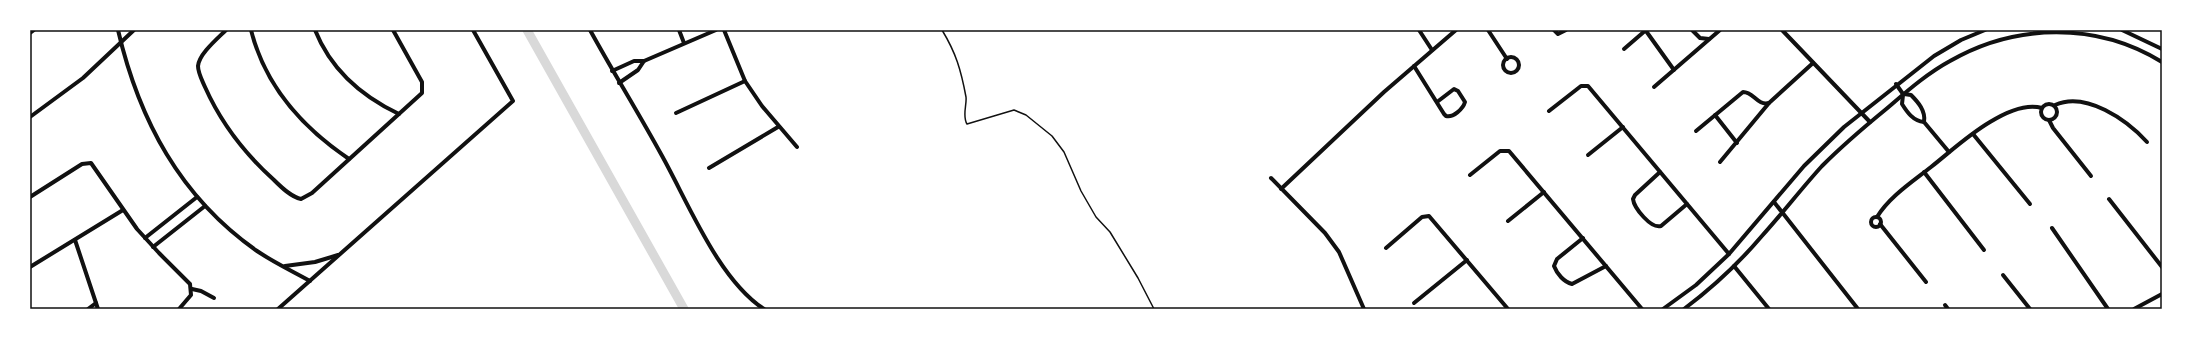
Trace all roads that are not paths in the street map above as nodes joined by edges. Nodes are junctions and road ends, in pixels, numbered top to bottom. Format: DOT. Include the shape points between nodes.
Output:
graph roads {
  1 [pos="34,30"];
  2 [pos="118,30"];
  3 [pos="134,30"];
  4 [pos="226,30"];
  5 [pos="251,30"];
  6 [pos="316,30"];
  7 [pos="393,30"];
  8 [pos="473,30"];
  9 [pos="590,30"];
  10 [pos="678,30"];
  11 [pos="716,30"];
  12 [pos="724,30"];
  13 [pos="1419,30"];
  14 [pos="1456,30"];
  15 [pos="1488,30"];
  16 [pos="1554,30"];
  17 [pos="1566,30"];
  18 [pos="1646,30"];
  19 [pos="1692,30"];
  20 [pos="1720,30"];
  21 [pos="1782,30"];
  22 [pos="1985,30"];
  23 [pos="2018,30"];
  24 [pos="2122,30"];
  25 [pos="2022,32"];
  26 [pos="30,34"];
  27 [pos="1710,39"];
  28 [pos="121,43"];
  29 [pos="684,43"];
  30 [pos="1624,49"];
  31 [pos="2162,49"];
  32 [pos="1432,50"];
  33 [pos="1507,59"];
  34 [pos="644,61"];
  35 [pos="2162,62"];
  36 [pos="1814,63"];
  37 [pos="1414,66"];
  38 [pos="1674,70"];
  39 [pos="612,71"];
  40 [pos="744,81"];
  41 [pos="619,83"];
  42 [pos="1896,84"];
  43 [pos="1654,87"];
  44 [pos="1903,94"];
  45 [pos="1436,102"];
  46 [pos="1770,103"];
  47 [pos="2054,105"];
  48 [pos="2042,108"];
  49 [pos="1549,111"];
  50 [pos="676,113"];
  51 [pos="1861,113"];
  52 [pos="399,114"];
  53 [pos="1715,115"];
  54 [pos="30,117"];
  55 [pos="2049,120"];
  56 [pos="1870,122"];
  57 [pos="1924,122"];
  58 [pos="778,127"];
  59 [pos="1623,127"];
  60 [pos="1696,131"];
  61 [pos="1973,134"];
  62 [pos="2147,142"];
  63 [pos="1737,143"];
  64 [pos="797,147"];
  65 [pos="1949,152"];
  66 [pos="1588,155"];
  67 [pos="349,159"];
  68 [pos="1720,162"];
  69 [pos="709,168"];
  70 [pos="1660,172"];
  71 [pos="1924,172"];
  72 [pos="1470,175"];
  73 [pos="2091,176"];
  74 [pos="1271,178"];
  75 [pos="1281,189"];
  76 [pos="1544,192"];
  77 [pos="30,197"];
  78 [pos="197,197"];
  79 [pos="2109,199"];
  80 [pos="1774,202"];
  81 [pos="1687,204"];
  82 [pos="2030,204"];
  83 [pos="205,206"];
  84 [pos="123,210"];
  85 [pos="1782,213"];
  86 [pos="1876,217"];
  87 [pos="1508,221"];
  88 [pos="1880,224"];
  89 [pos="2052,228"];
  90 [pos="145,238"];
  91 [pos="1583,238"];
  92 [pos="75,240"];
  93 [pos="153,247"];
  94 [pos="1386,248"];
  95 [pos="1984,250"];
  96 [pos="1729,254"];
  97 [pos="340,255"];
  98 [pos="1467,260"];
  99 [pos="284,266"];
  100 [pos="1606,266"];
  101 [pos="1734,266"];
  102 [pos="30,267"];
  103 [pos="2162,267"];
  104 [pos="2003,275"];
  105 [pos="310,281"];
  106 [pos="1926,282"];
  107 [pos="192,289"];
  108 [pos="2162,294"];
  109 [pos="214,298"];
  110 [pos="96,303"];
  111 [pos="1414,303"];
  112 [pos="88,309"];
  113 [pos="98,309"];
  114 [pos="179,309"];
  115 [pos="278,309"];
  116 [pos="764,309"];
  117 [pos="1364,309"];
  118 [pos="1508,309"];
  119 [pos="1642,309"];
  120 [pos="1663,309"];
  121 [pos="1684,309"];
  122 [pos="1769,309"];
  123 [pos="1858,309"];
  124 [pos="2030,309"];
  125 [pos="2108,309"];
  126 [pos="2134,309"];
  1 -- 26 [label="street"];
  2 -- 28 [label="street"];
  3 -- 28 [label="street"];
  4 -- 67 [label="street" via="198,64 199,73 212,102 236,140 277,183 301,199"];
  5 -- 67 [label="street" via="265,68 288,106 318,136"];
  6 -- 52 [label="street" via="327,54 345,77 371,98"];
  7 -- 52 [label="street" via="422,82 423,90 419,97"];
  8 -- 97 [label="street" via="513,101"];
  9 -- 39 [label="street"];
  10 -- 29 [label="street"];
  11 -- 29 [label="street"];
  12 -- 40 [label="street"];
  13 -- 32 [label="street"];
  14 -- 32 [label="street"];
  15 -- 33 [label="street"];
  16 -- 17 [label="street" via="1558,34"];
  18 -- 30 [label="street"];
  18 -- 38 [label="street"];
  19 -- 27 [label="street" via="1700,38"];
  20 -- 27 [label="street"];
  21 -- 36 [label="street"];
  22 -- 42 [label="street" via="1945,49"];
  23 -- 25 [label="street"];
  24 -- 31 [label="street"];
  25 -- 35 [label="street" via="2052,31 2094,35 2123,43"];
  25 -- 44 [label="street" via="1962,54"];
  27 -- 38 [label="street"];
  28 -- 54 [label="street" via="83,78"];
  28 -- 78 [label="street" via="145,115 170,160"];
  29 -- 34 [label="street"];
  32 -- 37 [label="street"];
  34 -- 39 [label="street" via="634,61"];
  34 -- 41 [label="street" via="638,70"];
  36 -- 46 [label="street"];
  36 -- 51 [label="street"];
  37 -- 45 [label="street"];
  37 -- 75 [label="street"];
  38 -- 43 [label="street"];
  39 -- 41 [label="street"];
  40 -- 50 [label="street"];
  40 -- 58 [label="street"];
  41 -- 116 [label="street" via="726,273 741,290"];
  42 -- 44 [label="street"];
  42 -- 51 [label="street"];
  44 -- 56 [label="street"];
  44 -- 57 [label="street" via="1911,96 1922,108"];
  44 -- 57 [label="street" via="1903,106 1914,119"];
  45 -- 45 [label="street" via="1448,117 1463,107 1465,102 1454,89"];
  46 -- 53 [label="street" via="1760,103 1748,92 1743,92"];
  46 -- 63 [label="street"];
  47 -- 48 [label="street" via="2048,103"];
  47 -- 55 [label="street" via="2057,114"];
  47 -- 62 [label="street" via="2073,102 2105,111 2124,122"];
  48 -- 55 [label="street" via="2043,117"];
  48 -- 61 [label="street" via="2010,112"];
  49 -- 59 [label="street" via="1585,85"];
  51 -- 56 [label="street"];
  51 -- 80 [label="street" via="1828,142"];
  52 -- 67 [label="street"];
  53 -- 60 [label="street"];
  53 -- 63 [label="street"];
  55 -- 73 [label="street"];
  56 -- 85 [label="street" via="1823,166"];
  57 -- 65 [label="street"];
  58 -- 64 [label="street"];
  58 -- 69 [label="street"];
  59 -- 66 [label="street"];
  59 -- 70 [label="street"];
  61 -- 65 [label="street"];
  61 -- 82 [label="street"];
  63 -- 68 [label="street"];
  65 -- 71 [label="street"];
  70 -- 81 [label="street"];
  70 -- 81 [label="street" via="1635,195 1635,205 1652,225 1657,227"];
  71 -- 86 [label="street"];
  71 -- 95 [label="street"];
  72 -- 76 [label="street" via="1499,152 1507,150"];
  74 -- 75 [label="street"];
  75 -- 117 [label="street" via="1339,252"];
  76 -- 87 [label="street"];
  76 -- 91 [label="street"];
  77 -- 84 [label="street" via="82,164 90,162"];
  78 -- 83 [label="street"];
  78 -- 90 [label="street"];
  79 -- 103 [label="street"];
  80 -- 85 [label="street"];
  80 -- 96 [label="street"];
  81 -- 96 [label="street"];
  83 -- 93 [label="street"];
  83 -- 99 [label="street" via="264,256"];
  84 -- 90 [label="street"];
  84 -- 92 [label="street"];
  85 -- 101 [label="street"];
  85 -- 123 [label="street"];
  86 -- 88 [label="street" via="1880,219"];
  86 -- 88 [label="street" via="1871,220 1871,224 1877,227"];
  88 -- 106 [label="street"];
  89 -- 125 [label="street"];
  90 -- 93 [label="street"];
  91 -- 100 [label="street"];
  91 -- 100 [label="street" via="1557,259 1554,266 1559,275 1567,283 1572,284"];
  92 -- 102 [label="street"];
  92 -- 110 [label="street"];
  93 -- 107 [label="street" via="187,280"];
  94 -- 98 [label="street" via="1420,218 1427,216"];
  96 -- 120 [label="street" via="1696,285"];
  97 -- 99 [label="street" via="315,262"];
  97 -- 105 [label="street"];
  98 -- 111 [label="street"];
  98 -- 118 [label="street"];
  99 -- 105 [label="street"];
  100 -- 119 [label="street"];
  101 -- 121 [label="street"];
  101 -- 122 [label="street"];
  104 -- 124 [label="street"];
  105 -- 115 [label="street"];
  107 -- 109 [label="street"];
  107 -- 114 [label="street" via="190,297"];
  108 -- 126 [label="street"];
  110 -- 112 [label="street"];
  110 -- 113 [label="street"];
}
